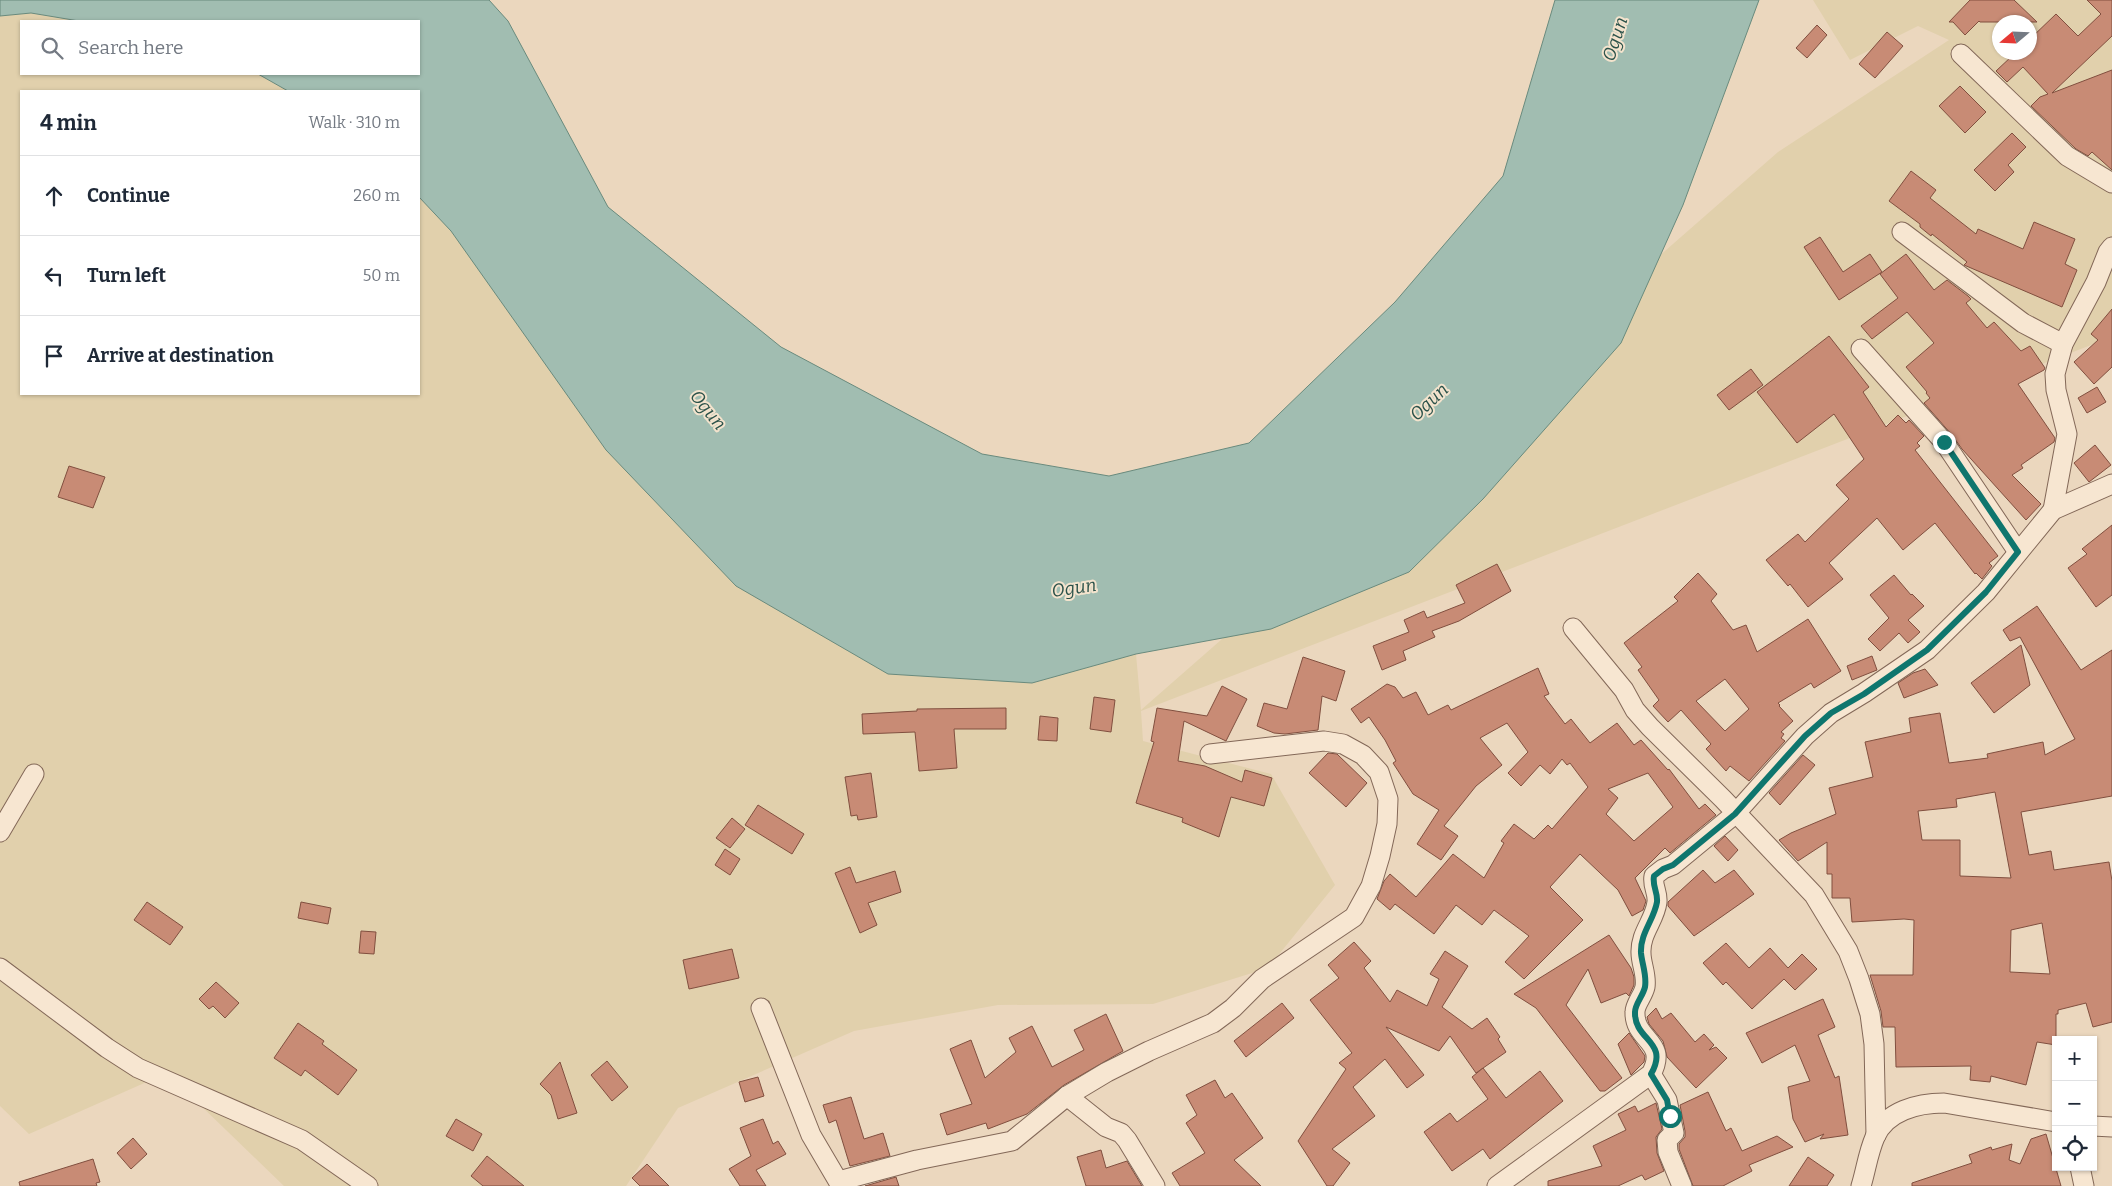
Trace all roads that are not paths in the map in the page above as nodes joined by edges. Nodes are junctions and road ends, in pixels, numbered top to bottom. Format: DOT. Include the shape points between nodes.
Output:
graph roads {
  1 [pos="1961,54"];
  2 [pos="2112,183"];
  3 [pos="1902,232"];
  4 [pos="2112,247"];
  5 [pos="2063,344"];
  6 [pos="1861,349"];
  7 [pos="2112,484"];
  8 [pos="2053,510"];
  9 [pos="2018,552"];
  10 [pos="1573,628"];
  11 [pos="1210,754"];
  12 [pos="34,774"];
  13 [pos="1735,814"];
  14 [pos="0,832"];
  15 [pos="0,968"];
  16 [pos="761,1008"];
  17 [pos="1651,1074"];
  18 [pos="1067,1096"];
  19 [pos="2052,1121"];
  20 [pos="2097,1126"];
  21 [pos="2112,1127"];
  22 [pos="1876,1135"];
  23 [pos="2081,1171"];
  24 [pos="840,1184"];
  25 [pos="368,1186"];
  26 [pos="1155,1186"];
  27 [pos="1497,1186"];
  28 [pos="1682,1186"];
  29 [pos="1862,1186"];
  30 [pos="2084,1186"];
  1 -- 2 [label="street" via="2067,156"];
  3 -- 5 [label="street" via="2023,323"];
  4 -- 5 [label="street"];
  5 -- 8 [label="street" via="2054,382 2067,434"];
  6 -- 9 [label="street" via="1944,442"];
  7 -- 8 [label="street"];
  8 -- 9 [label="street"];
  9 -- 13 [label="street" via="1986,592 1927,650 1831,713 1805,736"];
  10 -- 13 [label="street" via="1650,727"];
  11 -- 18 [label="street" via="1324,741 1343,744 1363,755 1379,772 1388,799 1387,824 1371,886 1354,916 1262,979 1213,1023 1107,1072"];
  12 -- 14 [label="street"];
  13 -- 17 [label="street" via="1673,865 1654,876 1652,884 1657,894 1656,904 1644,934 1641,954 1645,986 1635,1012 1640,1030 1657,1053 1658,1062"];
  13 -- 22 [label="street" via="1814,895 1848,951 1867,1005 1874,1044"];
  15 -- 25 [label="street" via="138,1068 302,1140"];
  16 -- 24 [label="street" via="811,1135"];
  17 -- 27 [label="street"];
  17 -- 28 [label="street" via="1667,1100 1674,1133 1667,1140 1668,1152"];
  18 -- 24 [label="street" via="1012,1141 917,1160"];
  18 -- 26 [label="street" via="1106,1127 1121,1133"];
  19 -- 22 [label="street" via="1944,1103 1926,1103 1899,1113"];
  20 -- 21 [label="street"];
  22 -- 29 [label="street"];
  23 -- 30 [label="street"];
}
